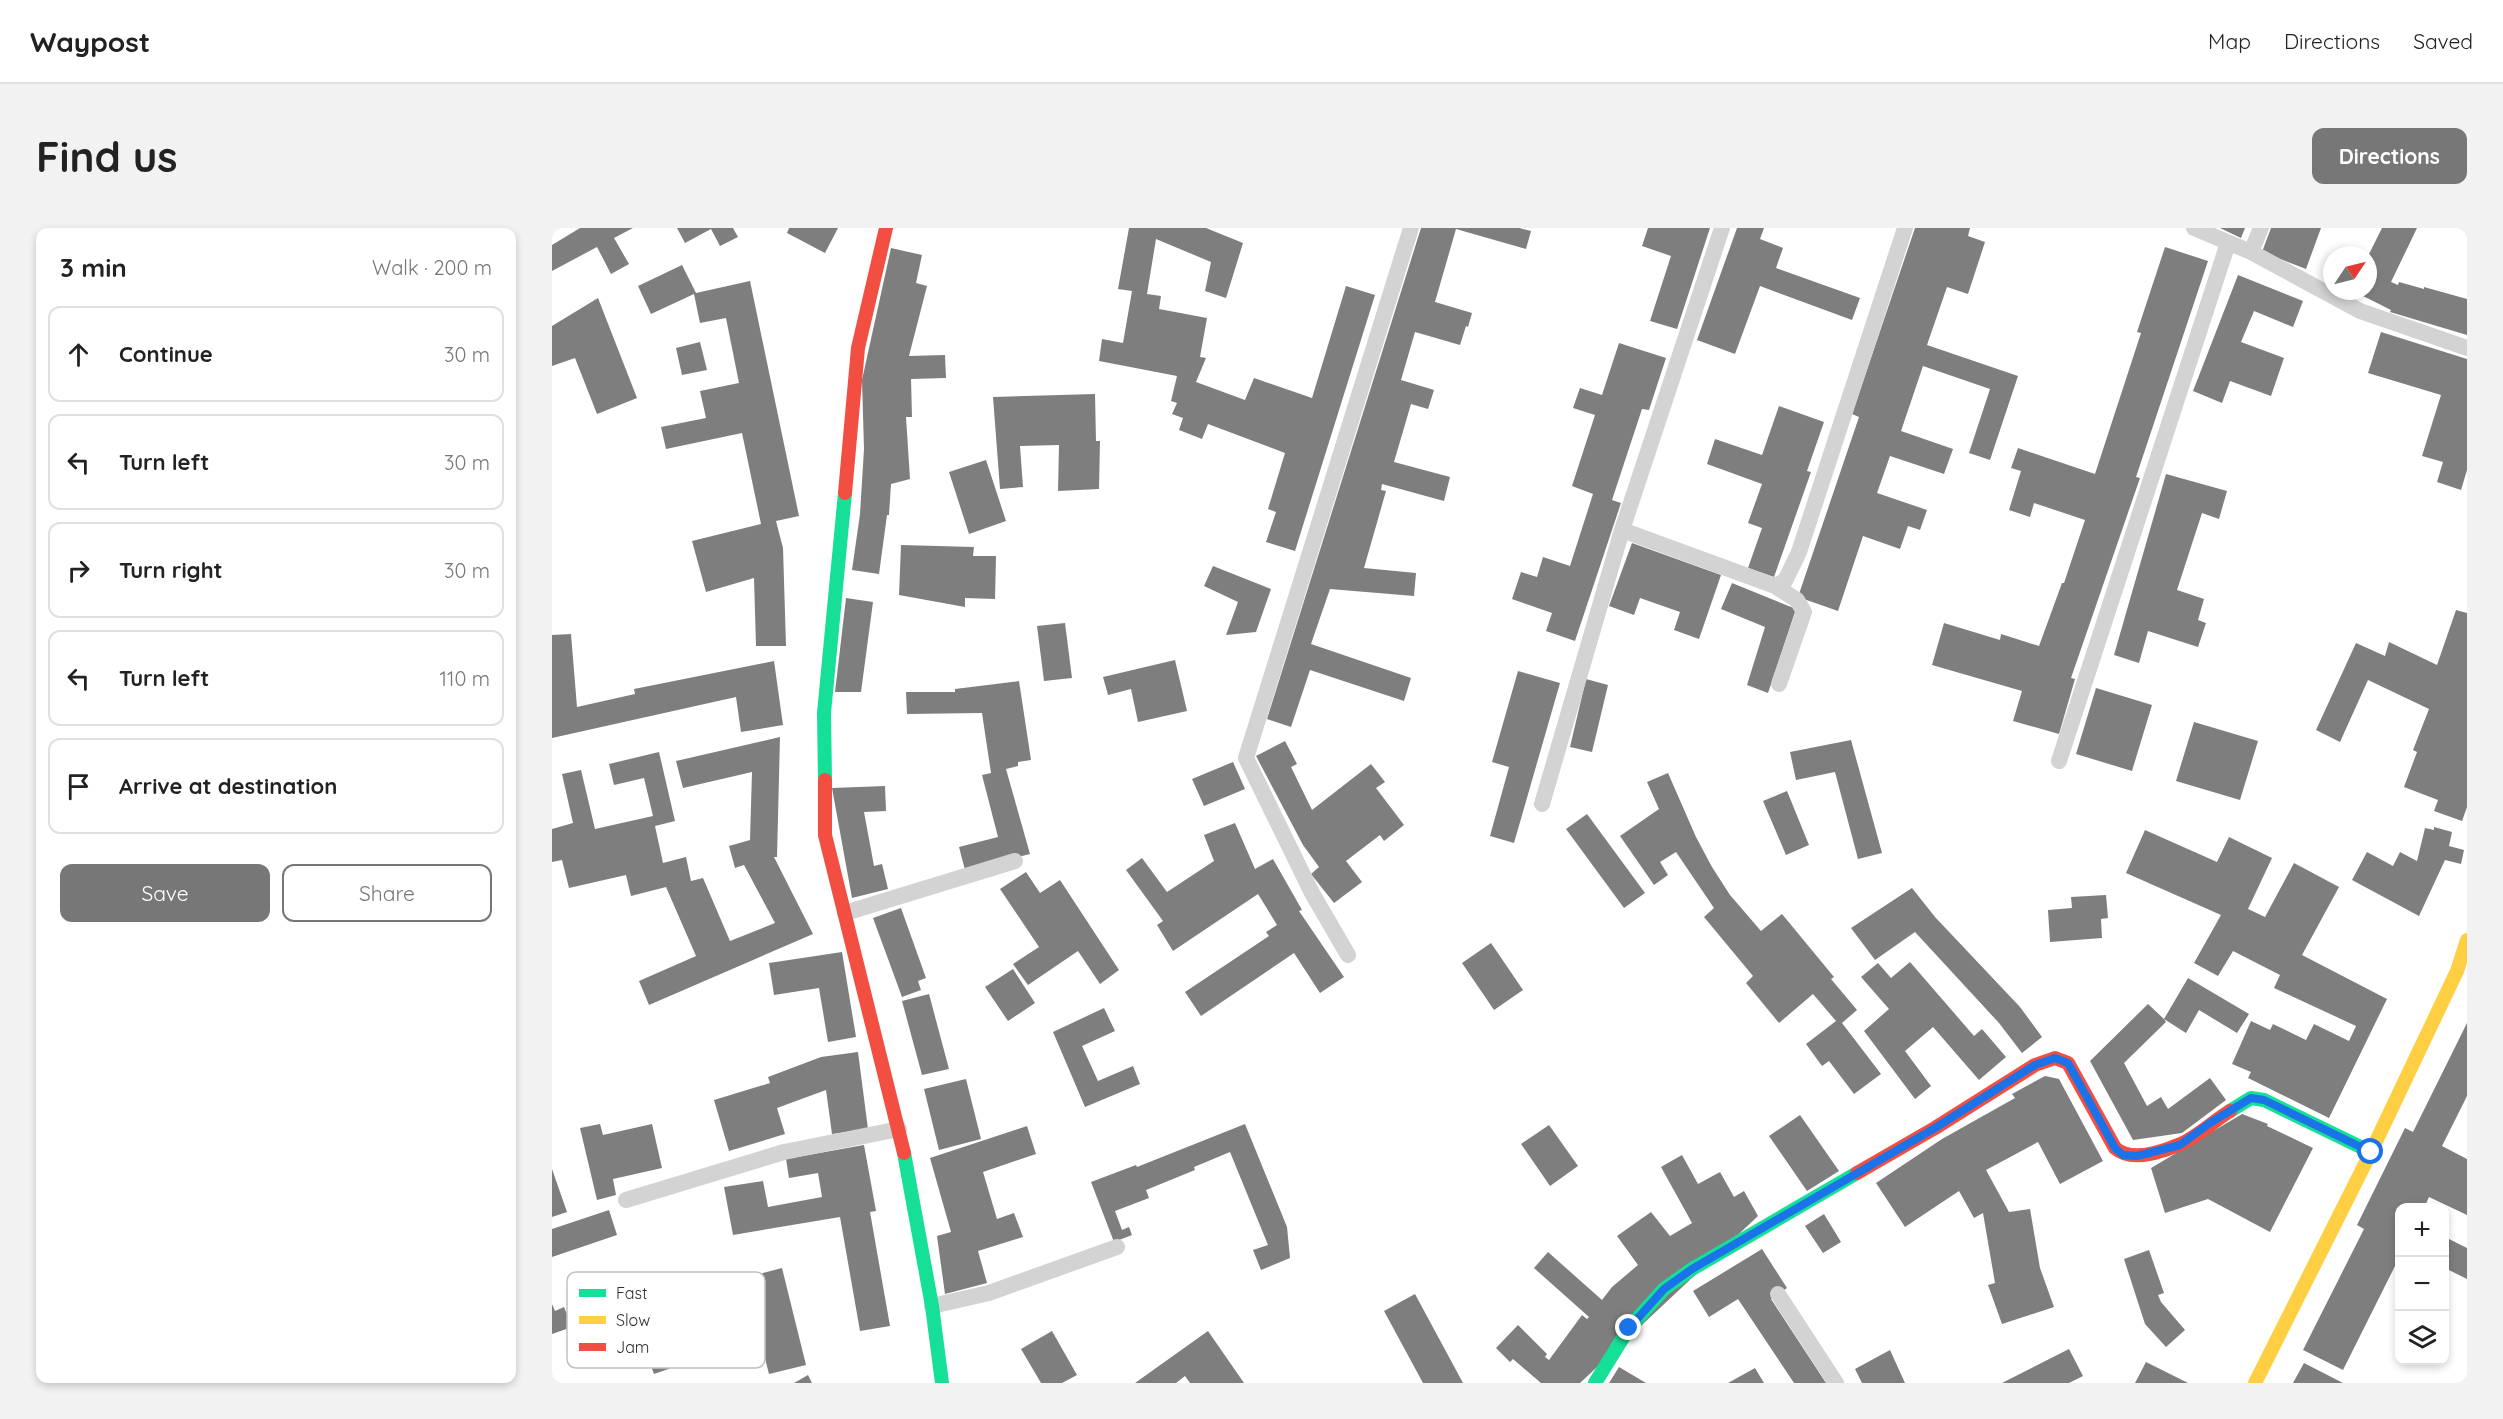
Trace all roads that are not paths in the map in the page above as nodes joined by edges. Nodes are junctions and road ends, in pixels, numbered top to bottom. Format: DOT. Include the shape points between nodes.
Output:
graph roads {
  1 [pos="886,228"];
  2 [pos="1411,228"];
  3 [pos="1722,228"];
  4 [pos="1905,228"];
  5 [pos="2194,228"];
  6 [pos="2260,228"];
  7 [pos="2228,243"];
  8 [pos="2251,252"];
  9 [pos="2467,348"];
  10 [pos="1622,530"];
  11 [pos="1775,586"];
  12 [pos="1779,684"];
  13 [pos="2059,761"];
  14 [pos="1542,804"];
  15 [pos="1015,861"];
  16 [pos="845,913"];
  17 [pos="2467,940"];
  18 [pos="1348,955"];
  19 [pos="899,1129"];
  20 [pos="2371,1152"];
  21 [pos="626,1200"];
  22 [pos="1742,1240"];
  23 [pos="1117,1246"];
  24 [pos="1752,1255"];
  25 [pos="1778,1294"];
  26 [pos="932,1306"];
  27 [pos="942,1383"];
  28 [pos="1595,1383"];
  29 [pos="1836,1383"];
  30 [pos="2255,1383"];
  1 -- 16 [label="street" via="858,348 824,713 825,835"];
  2 -- 18 [label="lane" via="1246,758 1285,841"];
  3 -- 10 [label="lane"];
  4 -- 11 [label="lane" via="1799,552 1785,581"];
  5 -- 7 [label="lane"];
  6 -- 8 [label="lane"];
  7 -- 8 [label="lane"];
  7 -- 13 [label="lane"];
  8 -- 9 [label="lane" via="2360,311"];
  10 -- 11 [label="lane"];
  10 -- 14 [label="lane"];
  11 -- 12 [label="lane" via="1797,600 1804,612"];
  15 -- 16 [label="lane"];
  16 -- 19 [label="street"];
  17 -- 20 [label="street" via="2457,971"];
  19 -- 21 [label="lane" via="784,1152"];
  19 -- 26 [label="street"];
  20 -- 22 [label="street" via="2264,1100 2251,1098 2180,1145 2137,1156 2123,1155 2115,1148 2068,1063 2055,1058 2035,1065"];
  20 -- 30 [label="street"];
  22 -- 24 [label="lane"];
  22 -- 28 [label="street" via="1664,1289 1629,1328"];
  23 -- 26 [label="lane" via="989,1293"];
  25 -- 29 [label="lane"];
  26 -- 27 [label="street"];
}
